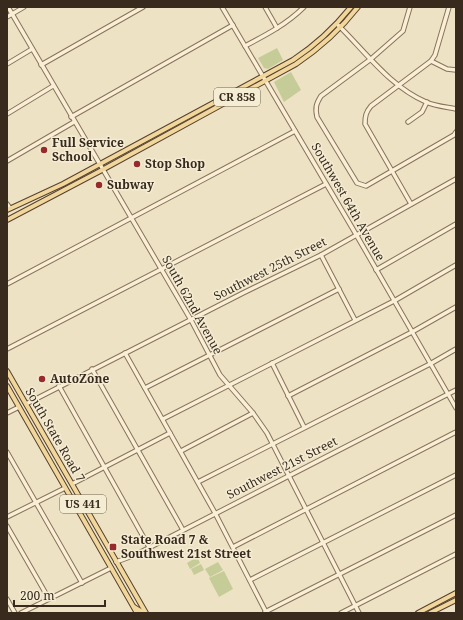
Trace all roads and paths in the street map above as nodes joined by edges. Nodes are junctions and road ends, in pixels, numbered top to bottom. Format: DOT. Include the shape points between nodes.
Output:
graph roads {
  1 [pos="8,7"];
  2 [pos="24,7"];
  3 [pos="143,7"];
  4 [pos="222,7"];
  5 [pos="265,7"];
  6 [pos="304,7"];
  7 [pos="351,7"];
  8 [pos="358,7"];
  9 [pos="410,7"];
  10 [pos="449,7"];
  11 [pos="12,14"];
  12 [pos="7,17"];
  13 [pos="337,24"];
  14 [pos="233,25"];
  15 [pos="277,28"];
  16 [pos="341,28"];
  17 [pos="245,46"];
  18 [pos="32,49"];
  19 [pos="371,59"];
  20 [pos="431,61"];
  21 [pos="7,64"];
  22 [pos="41,65"];
  23 [pos="456,70"];
  24 [pos="263,76"];
  25 [pos="266,81"];
  26 [pos="398,85"];
  27 [pos="53,86"];
  28 [pos="427,102"];
  29 [pos="206,107"];
  30 [pos="456,109"];
  31 [pos="7,114"];
  32 [pos="71,117"];
  33 [pos="74,122"];
  34 [pos="190,122"];
  35 [pos="408,122"];
  36 [pos="295,131"];
  37 [pos="456,132"];
  38 [pos="7,161"];
  39 [pos="99,165"];
  40 [pos="102,170"];
  41 [pos="393,171"];
  42 [pos="456,179"];
  43 [pos="326,184"];
  44 [pos="412,204"];
  45 [pos="8,207"];
  46 [pos="131,218"];
  47 [pos="7,220"];
  48 [pos="456,224"];
  49 [pos="357,236"];
  50 [pos="321,255"];
  51 [pos="456,265"];
  52 [pos="161,269"];
  53 [pos="376,270"];
  54 [pos="7,284"];
  55 [pos="339,289"];
  56 [pos="394,301"];
  57 [pos="456,307"];
  58 [pos="191,320"];
  59 [pos="356,320"];
  60 [pos="412,332"];
  61 [pos="456,348"];
  62 [pos="7,349"];
  63 [pos="125,353"];
  64 [pos="209,355"];
  65 [pos="272,363"];
  66 [pos="430,364"];
  67 [pos="92,369"];
  68 [pos="7,371"];
  69 [pos="228,385"];
  70 [pos="7,386"];
  71 [pos="59,386"];
  72 [pos="145,388"];
  73 [pos="456,390"];
  74 [pos="448,395"];
  75 [pos="288,396"];
  76 [pos="14,398"];
  77 [pos="26,404"];
  78 [pos="19,407"];
  79 [pos="456,408"];
  80 [pos="7,412"];
  81 [pos="31,413"];
  82 [pos="253,413"];
  83 [pos="163,419"];
  84 [pos="304,427"];
  85 [pos="456,432"];
  86 [pos="170,433"];
  87 [pos="272,444"];
  88 [pos="138,450"];
  89 [pos="180,451"];
  90 [pos="7,452"];
  91 [pos="104,467"];
  92 [pos="456,475"];
  93 [pos="289,477"];
  94 [pos="198,482"];
  95 [pos="72,484"];
  96 [pos="65,488"];
  97 [pos="35,502"];
  98 [pos="306,510"];
  99 [pos="215,513"];
  100 [pos="456,515"];
  101 [pos="7,517"];
  102 [pos="7,526"];
  103 [pos="183,530"];
  104 [pos="323,543"];
  105 [pos="149,547"];
  106 [pos="233,547"];
  107 [pos="456,554"];
  108 [pos="104,556"];
  109 [pos="116,562"];
  110 [pos="111,568"];
  111 [pos="123,574"];
  112 [pos="339,574"];
  113 [pos="250,580"];
  114 [pos="82,583"];
  115 [pos="456,593"];
  116 [pos="7,599"];
  117 [pos="49,599"];
  118 [pos="456,600"];
  119 [pos="355,606"];
  120 [pos="134,608"];
  121 [pos="265,612"];
  122 [pos="15,613"];
  123 [pos="21,613"];
  124 [pos="137,613"];
  125 [pos="145,613"];
  126 [pos="341,613"];
  127 [pos="359,613"];
  128 [pos="418,613"];
  129 [pos="430,613"];
  1 -- 11 [label="street, South 62nd Avenue"];
  2 -- 11 [label="street"];
  3 -- 22 [label="street"];
  4 -- 14 [label="street, Southwest 64th Avenue"];
  5 -- 15 [label="street"];
  6 -- 15 [label="street"];
  7 -- 13 [label="main road, CR 858"];
  8 -- 16 [label="main road, CR 858"];
  9 -- 19 [label="street" via="403,31"];
  10 -- 20 [label="street"];
  11 -- 12 [label="street"];
  11 -- 18 [label="street, South 62nd Avenue"];
  13 -- 16 [label="street"];
  13 -- 24 [label="main road, CR 858" via="306,51"];
  14 -- 17 [label="street, Southwest 64th Avenue"];
  14 -- 32 [label="street"];
  15 -- 17 [label="street"];
  16 -- 19 [label="street"];
  16 -- 25 [label="main road, CR 858" via="309,56"];
  17 -- 24 [label="street, Southwest 64th Avenue"];
  18 -- 21 [label="street"];
  18 -- 22 [label="street, South 62nd Avenue"];
  19 -- 26 [label="street"];
  19 -- 41 [label="street" via="321,96 315,109 317,117 357,184 366,186"];
  20 -- 23 [label="street" via="447,69"];
  20 -- 26 [label="street"];
  22 -- 27 [label="street, South 62nd Avenue"];
  24 -- 25 [label="street, Southwest 64th Avenue"];
  24 -- 29 [label="main road, CR 858"];
  25 -- 34 [label="main road, CR 858"];
  25 -- 36 [label="street, Southwest 64th Avenue"];
  26 -- 28 [label="street"];
  26 -- 41 [label="street" via="371,106 365,117 365,124"];
  27 -- 31 [label="street"];
  27 -- 32 [label="street, South 62nd Avenue"];
  28 -- 30 [label="street"];
  28 -- 35 [label="street" via="422,112"];
  29 -- 34 [label="main road"];
  29 -- 39 [label="main road, CR 858"];
  32 -- 33 [label="street, South 62nd Avenue"];
  33 -- 38 [label="street"];
  33 -- 39 [label="street, South 62nd Avenue"];
  34 -- 40 [label="main road, CR 858"];
  36 -- 43 [label="street, Southwest 64th Avenue"];
  36 -- 46 [label="street"];
  37 -- 41 [label="street"];
  39 -- 40 [label="street, South 62nd Avenue"];
  39 -- 45 [label="main road, CR 858" via="40,196"];
  40 -- 46 [label="street, South 62nd Avenue"];
  40 -- 47 [label="main road, CR 858"];
  41 -- 44 [label="street"];
  42 -- 44 [label="street, Southwest 25th Street"];
  43 -- 49 [label="street, Southwest 64th Avenue"];
  43 -- 52 [label="street"];
  44 -- 49 [label="street, Southwest 25th Street"];
  46 -- 52 [label="street, South 62nd Avenue"];
  46 -- 54 [label="street"];
  48 -- 53 [label="street"];
  49 -- 50 [label="street, Southwest 25th Street"];
  49 -- 53 [label="street, Southwest 64th Avenue"];
  50 -- 55 [label="street"];
  50 -- 58 [label="street, Southwest 25th Street"];
  51 -- 56 [label="street"];
  52 -- 58 [label="street, South 62nd Avenue"];
  52 -- 62 [label="street"];
  53 -- 56 [label="street, Southwest 64th Avenue"];
  55 -- 59 [label="street"];
  55 -- 64 [label="street"];
  56 -- 59 [label="street"];
  56 -- 60 [label="street, Southwest 64th Avenue"];
  57 -- 60 [label="street"];
  58 -- 63 [label="street, Southwest 25th Street"];
  58 -- 64 [label="street, South 62nd Avenue"];
  59 -- 65 [label="street"];
  60 -- 66 [label="street, Southwest 64th Avenue"];
  60 -- 75 [label="street"];
  61 -- 66 [label="street"];
  63 -- 67 [label="street, Southwest 25th Street"];
  63 -- 72 [label="street"];
  64 -- 69 [label="street, South 62nd Avenue"];
  64 -- 72 [label="street"];
  65 -- 69 [label="street"];
  65 -- 75 [label="street"];
  66 -- 74 [label="street, Southwest 64th Avenue"];
  66 -- 84 [label="street"];
  67 -- 71 [label="street, Southwest 25th Street"];
  67 -- 88 [label="street"];
  68 -- 77 [label="main road, South State Road 7 / US 441"];
  69 -- 82 [label="street, South 62nd Avenue"];
  69 -- 83 [label="street"];
  70 -- 76 [label="main road, South State Road 7 / US 441"];
  71 -- 77 [label="street, Southwest 25th Street"];
  71 -- 91 [label="street"];
  72 -- 83 [label="street"];
  73 -- 74 [label="street, Southwest 21st Street"];
  74 -- 79 [label="street, Southwest 64th Avenue"];
  74 -- 93 [label="street, Southwest 21st Street"];
  75 -- 84 [label="street"];
  76 -- 77 [label="main road"];
  76 -- 78 [label="main road, South State Road 7 / US 441"];
  77 -- 81 [label="main road, South State Road 7 / US 441"];
  78 -- 80 [label="street"];
  78 -- 81 [label="main road"];
  78 -- 96 [label="main road, South State Road 7 / US 441"];
  81 -- 95 [label="main road, South State Road 7 / US 441"];
  82 -- 87 [label="street, South 62nd Avenue"];
  82 -- 89 [label="street"];
  83 -- 86 [label="street"];
  84 -- 87 [label="street"];
  85 -- 98 [label="street"];
  86 -- 88 [label="street"];
  86 -- 89 [label="street"];
  87 -- 93 [label="street, South 62nd Avenue"];
  87 -- 94 [label="street"];
  88 -- 91 [label="street"];
  88 -- 103 [label="street"];
  89 -- 94 [label="street"];
  90 -- 97 [label="street"];
  91 -- 95 [label="street"];
  91 -- 105 [label="street"];
  92 -- 104 [label="street"];
  93 -- 98 [label="street, South 62nd Avenue"];
  93 -- 99 [label="street, Southwest 21st Street"];
  94 -- 99 [label="street"];
  95 -- 109 [label="main road, South State Road 7 / US 441"];
  96 -- 97 [label="street"];
  96 -- 108 [label="main road, South State Road 7 / US 441"];
  97 -- 101 [label="street"];
  97 -- 114 [label="street"];
  98 -- 104 [label="street, South 62nd Avenue"];
  98 -- 106 [label="street"];
  99 -- 103 [label="street, Southwest 21st Street"];
  99 -- 106 [label="street"];
  100 -- 112 [label="street"];
  102 -- 117 [label="street"];
  103 -- 105 [label="street, Southwest 21st Street"];
  104 -- 112 [label="street, South 62nd Avenue"];
  104 -- 113 [label="street"];
  105 -- 109 [label="street, Southwest 21st Street"];
  106 -- 113 [label="street"];
  107 -- 119 [label="street"];
  108 -- 109 [label="main road"];
  108 -- 110 [label="main road, South State Road 7 / US 441"];
  109 -- 111 [label="main road, South State Road 7 / US 441"];
  110 -- 111 [label="main road"];
  110 -- 114 [label="street"];
  110 -- 120 [label="main road, South State Road 7 / US 441"];
  111 -- 125 [label="main road, South State Road 7 / US 441"];
  112 -- 119 [label="street, South 62nd Avenue"];
  112 -- 121 [label="street"];
  113 -- 121 [label="street"];
  114 -- 117 [label="street"];
  115 -- 128 [label="main road"];
  116 -- 122 [label="street"];
  117 -- 123 [label="street"];
  118 -- 129 [label="main road"];
  119 -- 126 [label="street"];
  119 -- 127 [label="street, South 62nd Avenue"];
  120 -- 124 [label="main road, South State Road 7 / US 441"];
  120 -- 125 [label="main road"];
}
